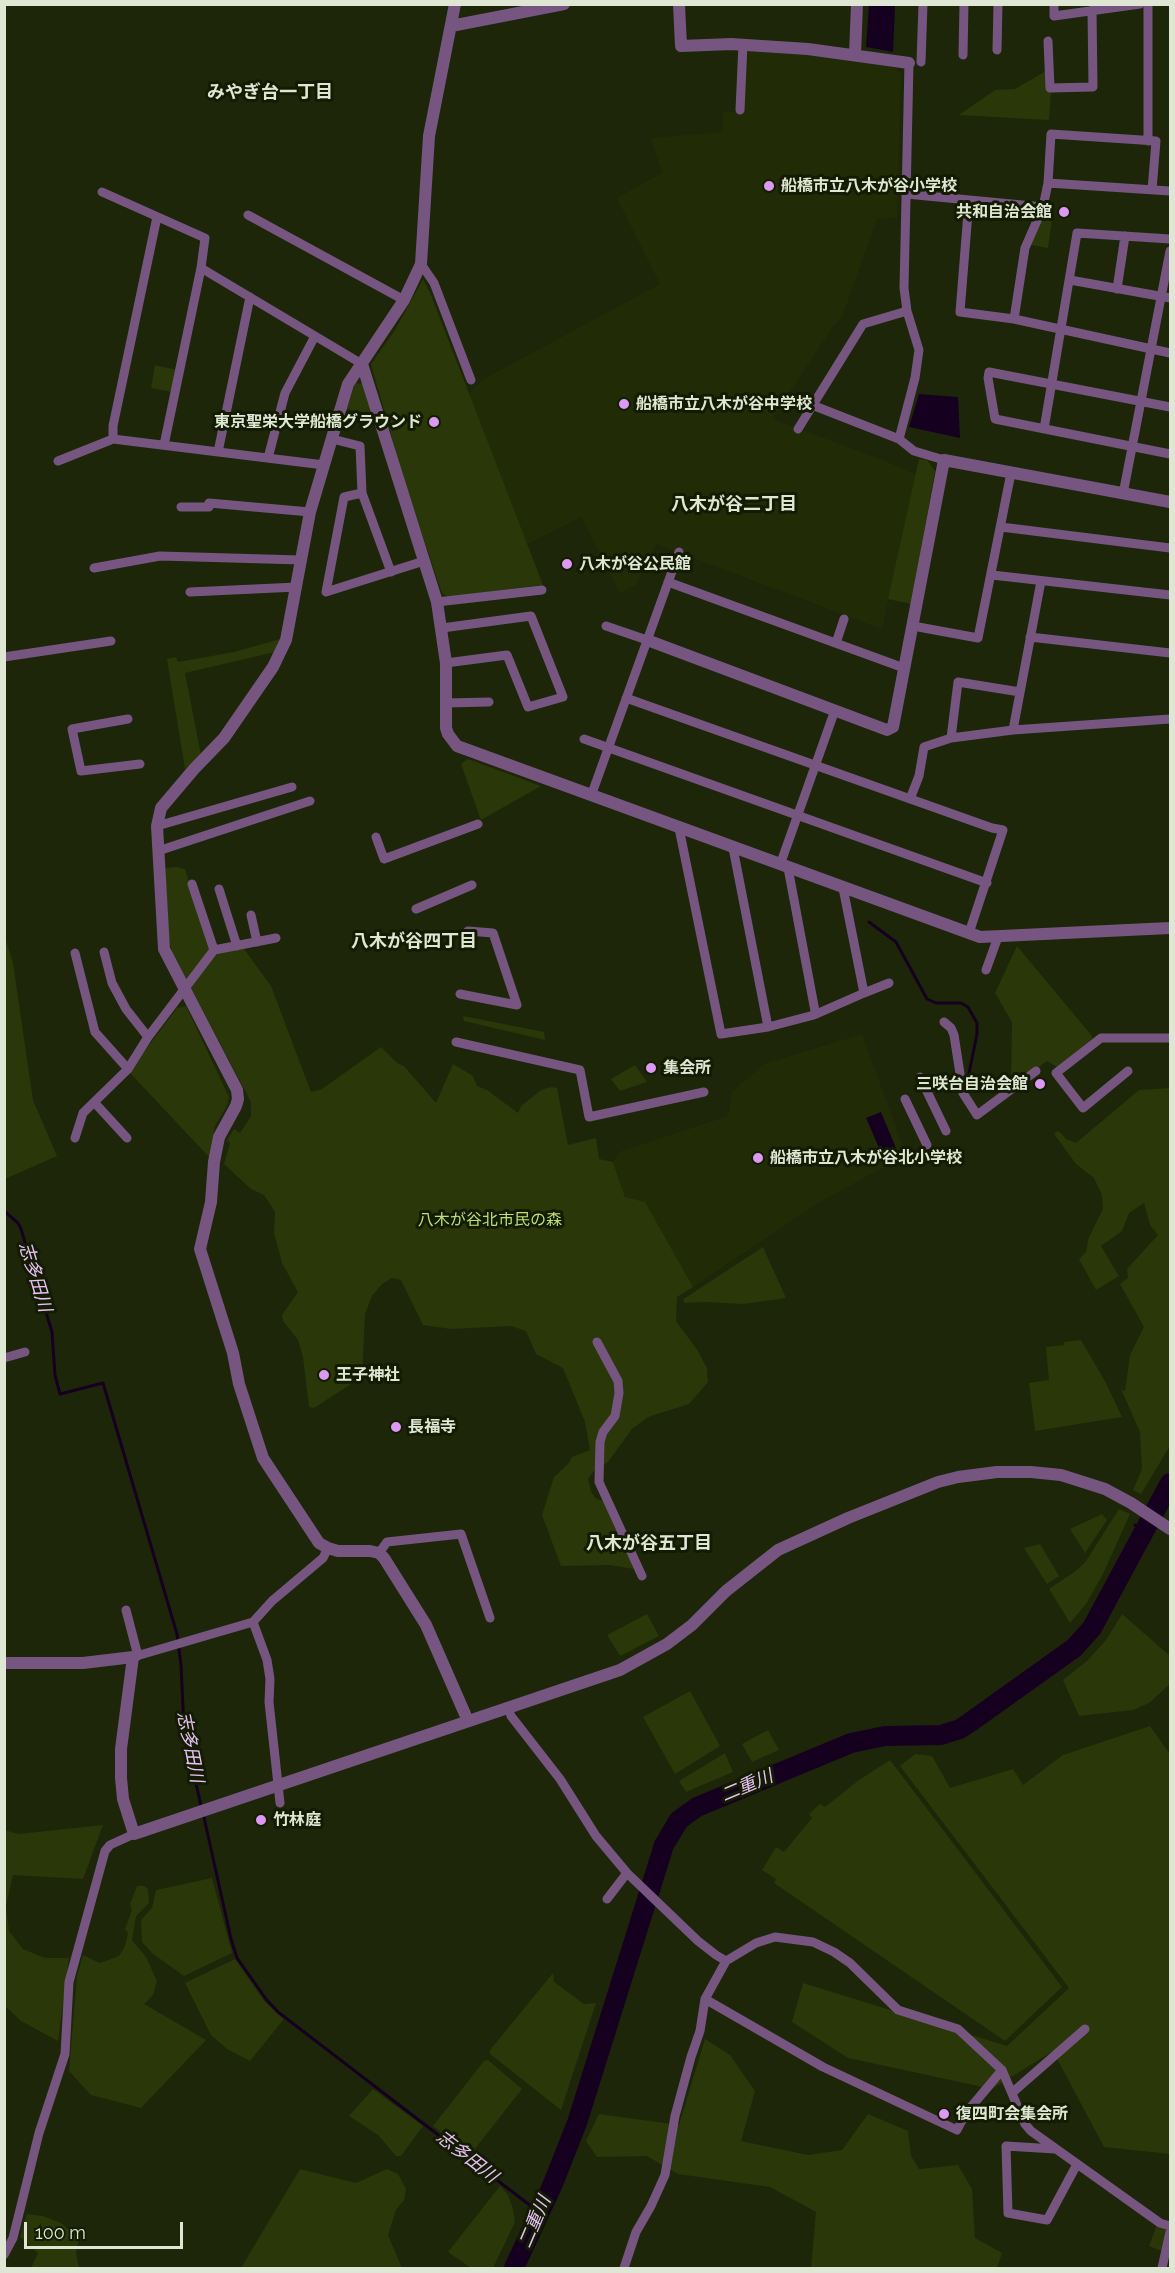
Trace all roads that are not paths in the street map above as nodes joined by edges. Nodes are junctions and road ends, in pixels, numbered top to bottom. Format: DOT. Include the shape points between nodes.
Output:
graph roads {
  1 [pos="454,4"];
  2 [pos="564,4"];
  3 [pos="679,4"];
  4 [pos="857,4"];
  5 [pos="923,4"];
  6 [pos="964,4"];
  7 [pos="998,4"];
  8 [pos="1054,4"];
  9 [pos="1140,4"];
  10 [pos="1148,4"];
  11 [pos="1111,6"];
  12 [pos="1092,10"];
  13 [pos="451,26"];
  14 [pos="1048,41"];
  15 [pos="743,44"];
  16 [pos="997,50"];
  17 [pos="963,55"];
  18 [pos="855,56"];
  19 [pos="915,62"];
  20 [pos="740,110"];
  21 [pos="1148,141"];
  22 [pos="1048,183"];
  23 [pos="1152,190"];
  24 [pos="1170,191"];
  25 [pos="102,192"];
  26 [pos="906,194"];
  27 [pos="969,200"];
  28 [pos="1043,207"];
  29 [pos="248,215"];
  30 [pos="157,217"];
  31 [pos="1125,236"];
  32 [pos="1170,239"];
  33 [pos="1170,251"];
  34 [pos="421,264"];
  35 [pos="201,268"];
  36 [pos="1070,280"];
  37 [pos="1117,288"];
  38 [pos="250,297"];
  39 [pos="1166,298"];
  40 [pos="404,300"];
  41 [pos="907,310"];
  42 [pos="1014,319"];
  43 [pos="1061,330"];
  44 [pos="315,336"];
  45 [pos="1152,349"];
  46 [pos="1170,353"];
  47 [pos="362,364"];
  48 [pos="471,380"];
  49 [pos="1053,384"];
  50 [pos="1141,401"];
  51 [pos="812,405"];
  52 [pos="1170,407"];
  53 [pos="798,429"];
  54 [pos="1044,429"];
  55 [pos="113,438"];
  56 [pos="332,439"];
  57 [pos="899,439"];
  58 [pos="164,445"];
  59 [pos="1132,447"];
  60 [pos="218,452"];
  61 [pos="1170,454"];
  62 [pos="268,458"];
  63 [pos="944,460"];
  64 [pos="58,461"];
  65 [pos="324,465"];
  66 [pos="1011,473"];
  67 [pos="362,493"];
  68 [pos="1123,494"];
  69 [pos="1170,502"];
  70 [pos="181,507"];
  71 [pos="310,512"];
  72 [pos="1001,527"];
  73 [pos="1170,548"];
  74 [pos="679,552"];
  75 [pos="301,560"];
  76 [pos="424,561"];
  77 [pos="94,568"];
  78 [pos="391,572"];
  79 [pos="992,575"];
  80 [pos="1041,580"];
  81 [pos="668,582"];
  82 [pos="297,587"];
  83 [pos="542,590"];
  84 [pos="190,592"];
  85 [pos="1170,595"];
  86 [pos="437,602"];
  87 [pos="843,619"];
  88 [pos="606,626"];
  89 [pos="913,626"];
  90 [pos="442,628"];
  91 [pos="1030,637"];
  92 [pos="647,640"];
  93 [pos="111,641"];
  94 [pos="836,643"];
  95 [pos="1170,653"];
  96 [pos="4,657"];
  97 [pos="446,663"];
  98 [pos="904,668"];
  99 [pos="1020,692"];
  100 [pos="626,698"];
  101 [pos="489,702"];
  102 [pos="446,703"];
  103 [pos="835,710"];
  104 [pos="128,719"];
  105 [pos="1170,719"];
  106 [pos="1013,730"];
  107 [pos="951,738"];
  108 [pos="584,739"];
  109 [pos="609,747"];
  110 [pos="140,764"];
  111 [pos="815,766"];
  112 [pos="292,787"];
  113 [pos="591,796"];
  114 [pos="910,799"];
  115 [pos="310,801"];
  116 [pos="798,815"];
  117 [pos="478,824"];
  118 [pos="157,826"];
  119 [pos="679,828"];
  120 [pos="376,837"];
  121 [pos="733,848"];
  122 [pos="158,851"];
  123 [pos="784,866"];
  124 [pos="987,883"];
  125 [pos="192,884"];
  126 [pos="472,885"];
  127 [pos="843,888"];
  128 [pos="219,889"];
  129 [pos="416,909"];
  130 [pos="251,915"];
  131 [pos="1170,928"];
  132 [pos="468,931"];
  133 [pos="969,933"];
  134 [pos="998,937"];
  135 [pos="276,938"];
  136 [pos="257,942"];
  137 [pos="237,946"];
  138 [pos="214,950"];
  139 [pos="104,952"];
  140 [pos="75,953"];
  141 [pos="986,970"];
  142 [pos="889,983"];
  143 [pos="185,991"];
  144 [pos="864,993"];
  145 [pos="460,994"];
  146 [pos="814,1015"];
  147 [pos="944,1022"];
  148 [pos="768,1027"];
  149 [pos="148,1037"];
  150 [pos="1170,1038"];
  151 [pos="456,1042"];
  152 [pos="128,1069"];
  153 [pos="1036,1071"];
  154 [pos="1128,1071"];
  155 [pos="920,1077"];
  156 [pos="704,1092"];
  157 [pos="905,1099"];
  158 [pos="94,1102"];
  159 [pos="946,1131"];
  160 [pos="75,1138"];
  161 [pos="127,1138"];
  162 [pos="927,1146"];
  163 [pos="597,1342"];
  164 [pos="26,1352"];
  165 [pos="4,1358"];
  166 [pos="1167,1526"];
  167 [pos="328,1548"];
  168 [pos="379,1553"];
  169 [pos="642,1576"];
  170 [pos="126,1610"];
  171 [pos="490,1618"];
  172 [pos="253,1622"];
  173 [pos="135,1656"];
  174 [pos="4,1663"];
  175 [pos="508,1708"];
  176 [pos="466,1718"];
  177 [pos="279,1784"];
  178 [pos="280,1803"];
  179 [pos="134,1834"];
  180 [pos="627,1873"];
  181 [pos="607,1899"];
  182 [pos="726,1961"];
  183 [pos="705,1999"];
  184 [pos="1085,2029"];
  185 [pos="1002,2070"];
  186 [pos="1012,2092"];
  187 [pos="1055,2149"];
  188 [pos="1077,2164"];
  189 [pos="1170,2226"];
  190 [pos="1170,2232"];
  191 [pos="4,2254"];
  192 [pos="624,2268"];
  193 [pos="1162,2268"];
  1 -- 13 [label="street"];
  2 -- 13 [label="street"];
  3 -- 15 [label="street" via="681,46"];
  4 -- 18 [label="street"];
  5 -- 19 [label="street"];
  6 -- 17 [label="street"];
  7 -- 16 [label="street"];
  8 -- 12 [label="street" via="1054,16"];
  9 -- 11 [label="street"];
  10 -- 21 [label="street"];
  11 -- 12 [label="street"];
  12 -- 14 [label="street" via="1093,87 1050,88"];
  13 -- 34 [label="street" via="429,136"];
  15 -- 18 [label="street"];
  15 -- 20 [label="street"];
  18 -- 19 [label="street"];
  19 -- 26 [label="street"];
  21 -- 22 [label="street" via="1051,134"];
  21 -- 23 [label="street" via="1156,141"];
  22 -- 23 [label="street"];
  22 -- 28 [label="street"];
  23 -- 24 [label="street"];
  25 -- 30 [label="street"];
  26 -- 27 [label="street"];
  26 -- 41 [label="street"];
  27 -- 28 [label="street"];
  27 -- 42 [label="street" via="960,312"];
  28 -- 42 [label="street" via="1025,248"];
  29 -- 40 [label="street"];
  30 -- 35 [label="street" via="205,238"];
  30 -- 55 [label="street"];
  31 -- 32 [label="street"];
  31 -- 36 [label="street" via="1077,233"];
  31 -- 37 [label="street"];
  33 -- 39 [label="street"];
  34 -- 40 [label="street"];
  34 -- 48 [label="street" via="434,283"];
  35 -- 38 [label="street"];
  35 -- 58 [label="street"];
  36 -- 37 [label="street"];
  36 -- 43 [label="street"];
  37 -- 39 [label="street"];
  38 -- 44 [label="street"];
  38 -- 60 [label="street"];
  39 -- 45 [label="street"];
  40 -- 47 [label="street"];
  41 -- 51 [label="street" via="863,324"];
  41 -- 57 [label="street" via="919,350"];
  42 -- 43 [label="street"];
  43 -- 45 [label="street"];
  43 -- 49 [label="street"];
  44 -- 47 [label="street"];
  44 -- 62 [label="street" via="285,393"];
  45 -- 46 [label="street"];
  45 -- 50 [label="street"];
  47 -- 56 [label="street" via="348,384"];
  47 -- 76 [label="street"];
  49 -- 50 [label="street"];
  49 -- 54 [label="street"];
  49 -- 54 [label="street" via="989,372 995,419"];
  50 -- 52 [label="street"];
  50 -- 59 [label="street"];
  51 -- 53 [label="street"];
  51 -- 57 [label="street"];
  54 -- 59 [label="street"];
  55 -- 58 [label="street"];
  55 -- 64 [label="street"];
  56 -- 65 [label="street"];
  56 -- 67 [label="street" via="360,446"];
  57 -- 63 [label="street" via="914,451"];
  58 -- 60 [label="street"];
  59 -- 61 [label="street"];
  59 -- 68 [label="street"];
  60 -- 62 [label="street"];
  62 -- 65 [label="street"];
  63 -- 66 [label="street"];
  63 -- 89 [label="street"];
  65 -- 71 [label="street"];
  66 -- 68 [label="street"];
  66 -- 72 [label="street"];
  67 -- 78 [label="street"];
  67 -- 78 [label="street" via="344,497 326,592"];
  68 -- 69 [label="street"];
  70 -- 71 [label="street" via="209,507 209,503"];
  71 -- 75 [label="street"];
  72 -- 73 [label="street"];
  72 -- 79 [label="street"];
  74 -- 81 [label="street"];
  75 -- 77 [label="street" via="160,556"];
  75 -- 82 [label="street"];
  76 -- 78 [label="street"];
  76 -- 86 [label="street"];
  79 -- 80 [label="street"];
  79 -- 89 [label="street" via="978,638"];
  80 -- 85 [label="street"];
  80 -- 91 [label="street"];
  81 -- 92 [label="street"];
  81 -- 94 [label="street"];
  82 -- 84 [label="street"];
  82 -- 118 [label="street" via="288,635 273,667 224,738 168,798"];
  83 -- 86 [label="street"];
  86 -- 90 [label="street"];
  87 -- 94 [label="street"];
  88 -- 92 [label="street"];
  89 -- 98 [label="street"];
  90 -- 97 [label="street"];
  90 -- 97 [label="street" via="531,616 562,697 528,707 507,656"];
  91 -- 95 [label="street"];
  91 -- 99 [label="street"];
  92 -- 100 [label="street"];
  92 -- 103 [label="street"];
  93 -- 96 [label="street"];
  94 -- 98 [label="street"];
  97 -- 102 [label="street"];
  98 -- 103 [label="street" via="893,727 887,730"];
  99 -- 106 [label="street"];
  99 -- 107 [label="street" via="958,682"];
  100 -- 109 [label="street"];
  100 -- 111 [label="street"];
  101 -- 102 [label="street"];
  102 -- 113 [label="street" via="448,734 457,746"];
  103 -- 111 [label="street"];
  104 -- 110 [label="street" via="72,729 81,771"];
  105 -- 106 [label="street"];
  106 -- 107 [label="street"];
  107 -- 114 [label="street" via="924,747"];
  108 -- 109 [label="street"];
  109 -- 113 [label="street"];
  109 -- 116 [label="street"];
  111 -- 114 [label="street"];
  111 -- 116 [label="street"];
  112 -- 118 [label="street"];
  113 -- 119 [label="street"];
  114 -- 124 [label="street" via="1003,830"];
  115 -- 122 [label="street"];
  116 -- 123 [label="street"];
  116 -- 124 [label="street"];
  117 -- 120 [label="street" via="384,859"];
  118 -- 122 [label="street"];
  119 -- 121 [label="street"];
  119 -- 148 [label="street" via="721,1034"];
  121 -- 123 [label="street"];
  121 -- 148 [label="street"];
  122 -- 143 [label="street" via="162,940"];
  123 -- 127 [label="street"];
  123 -- 146 [label="street"];
  124 -- 133 [label="street"];
  125 -- 138 [label="street"];
  126 -- 129 [label="street"];
  127 -- 133 [label="street"];
  127 -- 144 [label="street"];
  128 -- 137 [label="street"];
  130 -- 136 [label="street"];
  131 -- 134 [label="street"];
  132 -- 145 [label="street" via="493,933 517,1005"];
  133 -- 134 [label="street"];
  134 -- 141 [label="street"];
  135 -- 136 [label="street"];
  136 -- 137 [label="street"];
  137 -- 138 [label="street"];
  138 -- 143 [label="street"];
  139 -- 149 [label="street" via="112,983"];
  140 -- 152 [label="street" via="95,1032"];
  142 -- 144 [label="street"];
  143 -- 149 [label="street"];
  143 -- 167 [label="street" via="237,1090 238,1099 219,1137 200,1249 203,1263 262,1458 310,1532"];
  144 -- 146 [label="street"];
  146 -- 148 [label="street"];
  147 -- 153 [label="street" via="954,1035 963,1093 977,1115"];
  149 -- 152 [label="street"];
  150 -- 154 [label="street" via="1101,1038 1056,1073 1083,1108"];
  151 -- 156 [label="street" via="580,1070 589,1117"];
  152 -- 158 [label="street"];
  155 -- 159 [label="street"];
  157 -- 162 [label="street"];
  158 -- 160 [label="street" via="80,1119"];
  158 -- 161 [label="street"];
  163 -- 169 [label="street" via="618,1381 619,1393 615,1416 603,1432 599,1482"];
  164 -- 165 [label="street"];
  166 -- 175 [label="street" via="1105,1490 1081,1480 1045,1473 977,1473 938,1482 778,1550 726,1591 692,1625 643,1659 601,1678"];
  167 -- 168 [label="street"];
  167 -- 172 [label="street" via="323,1558"];
  168 -- 171 [label="street" via="387,1542 461,1534"];
  168 -- 176 [label="street" via="426,1625"];
  170 -- 173 [label="street"];
  172 -- 173 [label="street"];
  172 -- 177 [label="street" via="267,1660"];
  173 -- 174 [label="street" via="83,1663"];
  173 -- 179 [label="street" via="121,1749 123,1799"];
  175 -- 176 [label="street"];
  175 -- 180 [label="street" via="596,1836"];
  176 -- 177 [label="street"];
  177 -- 178 [label="street"];
  177 -- 179 [label="street"];
  179 -- 191 [label="street" via="105,1851 69,1982 65,2054 39,2133 13,2238"];
  180 -- 181 [label="street"];
  180 -- 182 [label="street" via="698,1941"];
  182 -- 183 [label="street"];
  182 -- 185 [label="street" via="775,1936 813,1942 850,1963 898,2010 958,2029"];
  183 -- 185 [label="street" via="823,2067 957,2130"];
  183 -- 192 [label="street" via="700,2031 675,2116 665,2175 636,2232"];
  184 -- 186 [label="street"];
  185 -- 186 [label="street"];
  186 -- 187 [label="street" via="1025,2124"];
  187 -- 188 [label="street"];
  187 -- 188 [label="street" via="1006,2146 1008,2213 1047,2220"];
  188 -- 189 [label="street" via="1160,2223"];
  190 -- 193 [label="street"];
}
